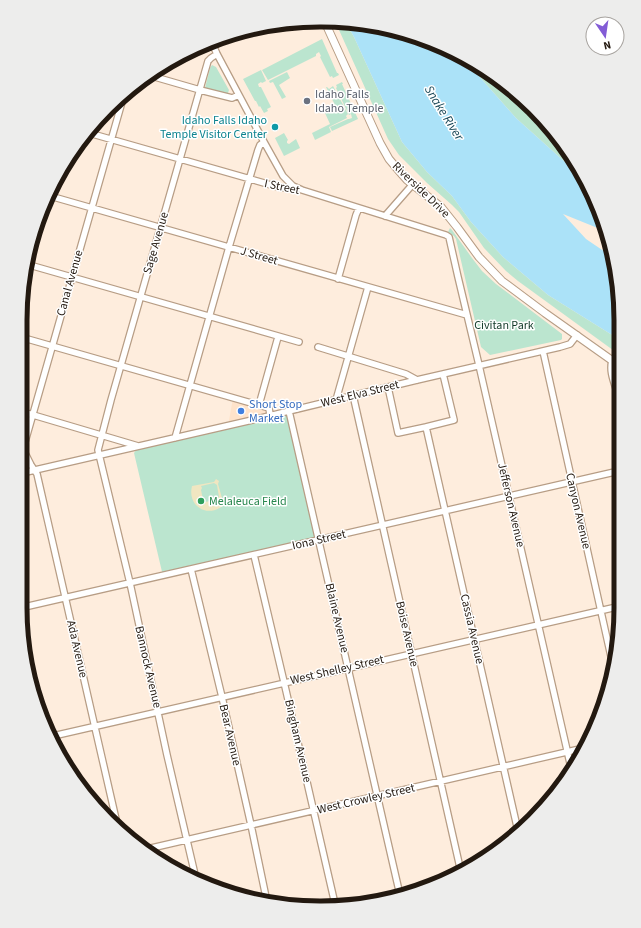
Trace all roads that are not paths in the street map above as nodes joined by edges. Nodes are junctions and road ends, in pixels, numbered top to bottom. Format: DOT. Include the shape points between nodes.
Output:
graph roads {
  1 [pos="327,27"];
  2 [pos="213,47"];
  3 [pos="216,54"];
  4 [pos="156,77"];
  5 [pos="200,90"];
  6 [pos="238,95"];
  7 [pos="121,106"];
  8 [pos="94,134"];
  9 [pos="111,139"];
  10 [pos="264,142"];
  11 [pos="180,159"];
  12 [pos="249,179"];
  13 [pos="413,184"];
  14 [pos="293,186"];
  15 [pos="54,197"];
  16 [pos="91,208"];
  17 [pos="359,208"];
  18 [pos="385,216"];
  19 [pos="161,228"];
  20 [pos="450,238"];
  21 [pos="229,247"];
  22 [pos="33,266"];
  23 [pos="72,277"];
  24 [pos="338,279"];
  25 [pos="368,287"];
  26 [pos="141,297"];
  27 [pos="210,316"];
  28 [pos="467,316"];
  29 [pos="278,337"];
  30 [pos="580,337"];
  31 [pos="27,339"];
  32 [pos="299,342"];
  33 [pos="52,346"];
  34 [pos="318,347"];
  35 [pos="543,351"];
  36 [pos="348,356"];
  37 [pos="614,363"];
  38 [pos="479,365"];
  39 [pos="121,366"];
  40 [pos="443,374"];
  41 [pos="417,380"];
  42 [pos="614,380"];
  43 [pos="190,386"];
  44 [pos="388,387"];
  45 [pos="353,395"];
  46 [pos="336,400"];
  47 [pos="259,406"];
  48 [pos="289,411"];
  49 [pos="27,413"];
  50 [pos="32,415"];
  51 [pos="270,415"];
  52 [pos="426,427"];
  53 [pos="27,434"];
  54 [pos="102,435"];
  55 [pos="176,438"];
  56 [pos="139,446"];
  57 [pos="100,455"];
  58 [pos="27,457"];
  59 [pos="34,470"];
  60 [pos="27,472"];
  61 [pos="614,472"];
  62 [pos="572,482"];
  63 [pos="509,496"];
  64 [pos="445,511"];
  65 [pos="382,525"];
  66 [pos="319,540"];
  67 [pos="254,555"];
  68 [pos="191,569"];
  69 [pos="130,583"];
  70 [pos="66,598"];
  71 [pos="27,606"];
  72 [pos="614,607"];
  73 [pos="601,610"];
  74 [pos="538,624"];
  75 [pos="474,639"];
  76 [pos="610,652"];
  77 [pos="411,654"];
  78 [pos="348,668"];
  79 [pos="284,682"];
  80 [pos="222,697"];
  81 [pos="158,712"];
  82 [pos="95,726"];
  83 [pos="56,735"];
  84 [pos="577,750"];
  85 [pos="567,753"];
  86 [pos="570,763"];
  87 [pos="504,767"];
  88 [pos="441,782"];
  89 [pos="378,796"];
  90 [pos="314,810"];
  91 [pos="116,817"];
  92 [pos="251,825"];
  93 [pos="517,825"];
  94 [pos="188,839"];
  95 [pos="152,848"];
  96 [pos="460,866"];
  97 [pos="195,873"];
  98 [pos="399,890"];
  99 [pos="266,895"];
  100 [pos="334,900"];
  1 -- 13 [label="main road, Riverside Drive" via="380,143 400,172"];
  2 -- 3 [label="street"];
  3 -- 5 [label="street, Sage Avenue" via="208,61"];
  3 -- 6 [label="street"];
  4 -- 5 [label="street"];
  5 -- 6 [label="street" via="232,98"];
  5 -- 11 [label="street, Sage Avenue"];
  6 -- 10 [label="street"];
  7 -- 9 [label="street, Canal Avenue"];
  8 -- 9 [label="street, I Street"];
  9 -- 11 [label="street, I Street"];
  9 -- 16 [label="street, Canal Avenue"];
  10 -- 12 [label="street" via="260,145"];
  10 -- 14 [label="street" via="283,176"];
  11 -- 12 [label="street, I Street"];
  11 -- 19 [label="street, Sage Avenue"];
  12 -- 14 [label="street, I Street" via="278,188"];
  12 -- 21 [label="street"];
  13 -- 18 [label="street"];
  13 -- 30 [label="main road, Riverside Drive" via="441,207 479,257 502,281"];
  14 -- 17 [label="street, I Street"];
  15 -- 16 [label="street, J Street"];
  16 -- 19 [label="street, J Street"];
  16 -- 23 [label="street, Canal Avenue"];
  17 -- 18 [label="street, I Street"];
  17 -- 24 [label="street"];
  18 -- 20 [label="street, I Street"];
  19 -- 21 [label="street, J Street"];
  19 -- 26 [label="street, Sage Avenue"];
  20 -- 28 [label="street, Jefferson Avenue"];
  21 -- 24 [label="street, J Street"];
  21 -- 27 [label="street"];
  22 -- 23 [label="street"];
  23 -- 26 [label="street"];
  23 -- 33 [label="street, Canal Avenue"];
  24 -- 25 [label="street, J Street"];
  25 -- 28 [label="street, J Street"];
  25 -- 36 [label="street"];
  26 -- 27 [label="street"];
  26 -- 39 [label="street, Sage Avenue"];
  27 -- 29 [label="street"];
  27 -- 43 [label="street"];
  28 -- 38 [label="street, Jefferson Avenue"];
  29 -- 32 [label="street"];
  29 -- 47 [label="street"];
  30 -- 35 [label="street, West Elva Street" via="570,344"];
  30 -- 37 [label="main road, Riverside Drive"];
  31 -- 33 [label="street"];
  33 -- 39 [label="street"];
  33 -- 50 [label="street, Canal Avenue"];
  34 -- 36 [label="street"];
  35 -- 38 [label="street, West Elva Street"];
  35 -- 62 [label="street, Canyon Avenue"];
  36 -- 41 [label="street" via="406,374"];
  36 -- 46 [label="street"];
  37 -- 42 [label="street" via="611,364"];
  38 -- 40 [label="street, West Elva Street"];
  38 -- 63 [label="street, Jefferson Avenue"];
  39 -- 43 [label="street"];
  39 -- 54 [label="street, Sage Avenue"];
  40 -- 41 [label="street, West Elva Street"];
  40 -- 52 [label="street" via="454,420"];
  41 -- 44 [label="street, West Elva Street"];
  43 -- 47 [label="street"];
  43 -- 55 [label="street"];
  44 -- 45 [label="street, West Elva Street"];
  44 -- 52 [label="street" via="398,432"];
  45 -- 46 [label="street, West Elva Street"];
  45 -- 65 [label="street, Boise Avenue"];
  46 -- 48 [label="street, West Elva Street"];
  47 -- 51 [label="street" via="269,408"];
  48 -- 51 [label="street, West Elva Street"];
  48 -- 66 [label="street, Blaine Avenue"];
  49 -- 50 [label="street"];
  50 -- 53 [label="street, Canal Avenue"];
  50 -- 54 [label="street"];
  51 -- 55 [label="street, West Elva Street"];
  52 -- 64 [label="street, Cassia Avenue"];
  54 -- 56 [label="street"];
  54 -- 57 [label="street, Sage Avenue" via="98,450"];
  55 -- 56 [label="street, West Elva Street"];
  56 -- 57 [label="street, West Elva Street"];
  57 -- 59 [label="street, West Elva Street"];
  57 -- 69 [label="street, Bannock Avenue"];
  58 -- 59 [label="street, Canal Avenue"];
  59 -- 60 [label="street, West Elva Street"];
  59 -- 70 [label="street, Ada Avenue"];
  61 -- 62 [label="street, Iona Street"];
  62 -- 63 [label="street, Iona Street"];
  62 -- 73 [label="street, Canyon Avenue"];
  63 -- 64 [label="street, Iona Street"];
  63 -- 74 [label="street, Jefferson Avenue"];
  64 -- 65 [label="street, Iona Street"];
  64 -- 75 [label="street, Cassia Avenue"];
  65 -- 66 [label="street, Iona Street"];
  65 -- 77 [label="street, Boise Avenue"];
  66 -- 67 [label="street, Iona Street"];
  66 -- 78 [label="street, Blaine Avenue"];
  67 -- 68 [label="street, Iona Street"];
  67 -- 79 [label="street, Bingham Avenue"];
  68 -- 69 [label="street, Iona Street"];
  68 -- 80 [label="street, Bear Avenue"];
  69 -- 70 [label="street, Iona Street"];
  69 -- 81 [label="street, Bannock Avenue"];
  70 -- 71 [label="street, Iona Street"];
  70 -- 82 [label="street, Ada Avenue"];
  72 -- 73 [label="street, West Shelley Street"];
  73 -- 74 [label="street, West Shelley Street"];
  73 -- 76 [label="street, Canyon Avenue"];
  74 -- 75 [label="street, West Shelley Street"];
  74 -- 85 [label="street, Jefferson Avenue"];
  75 -- 77 [label="street, West Shelley Street"];
  75 -- 87 [label="street, Cassia Avenue"];
  77 -- 78 [label="street, West Shelley Street"];
  77 -- 88 [label="street, Boise Avenue"];
  78 -- 79 [label="street, West Shelley Street"];
  78 -- 89 [label="street, Blaine Avenue"];
  79 -- 80 [label="street, West Shelley Street"];
  79 -- 90 [label="street, Bingham Avenue"];
  80 -- 81 [label="street, West Shelley Street"];
  80 -- 92 [label="street, Bear Avenue"];
  81 -- 82 [label="street, West Shelley Street"];
  81 -- 94 [label="street, Bannock Avenue"];
  82 -- 83 [label="street, West Shelley Street"];
  82 -- 91 [label="street, Ada Avenue"];
  84 -- 85 [label="street, West Crowley Street"];
  85 -- 86 [label="street, Jefferson Avenue"];
  85 -- 87 [label="street, West Crowley Street"];
  87 -- 88 [label="street, West Crowley Street"];
  87 -- 93 [label="street, Cassia Avenue"];
  88 -- 89 [label="street, West Crowley Street"];
  88 -- 96 [label="street, Boise Avenue"];
  89 -- 90 [label="street, West Crowley Street"];
  89 -- 98 [label="street, Blaine Avenue"];
  90 -- 92 [label="street, West Crowley Street"];
  90 -- 100 [label="street, Bingham Avenue"];
  92 -- 94 [label="street, West Crowley Street"];
  92 -- 99 [label="street, Bear Avenue"];
  94 -- 95 [label="street, West Crowley Street"];
  94 -- 97 [label="street, Bannock Avenue"];
}
